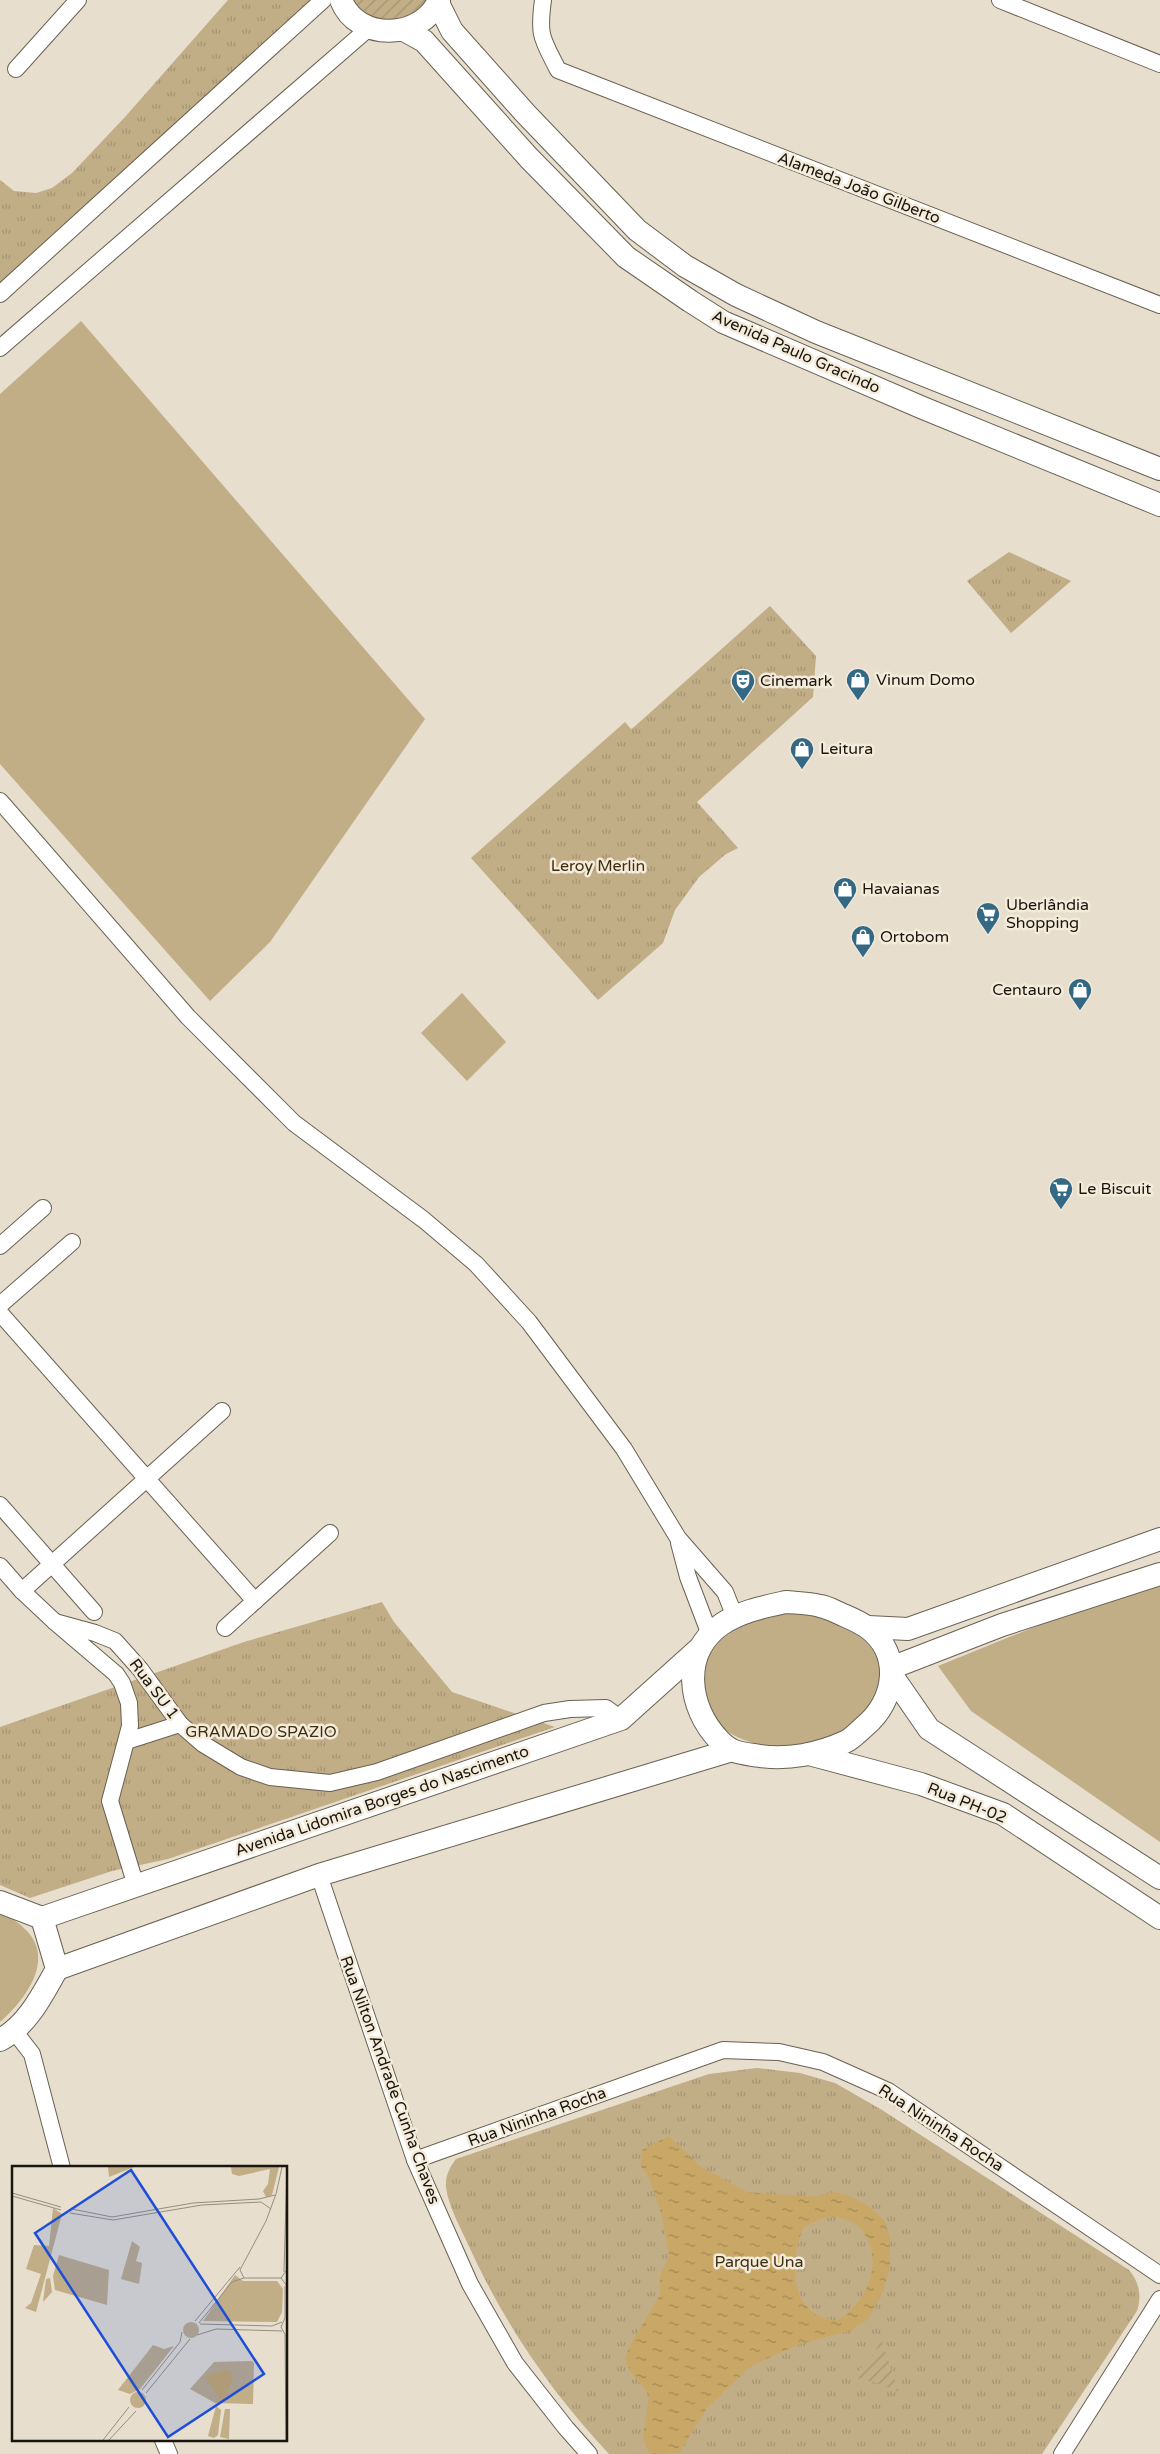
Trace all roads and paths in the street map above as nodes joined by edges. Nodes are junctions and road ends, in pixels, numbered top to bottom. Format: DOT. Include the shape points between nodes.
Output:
graph roads {
  1 [pos="78,0"];
  2 [pos="322,0"];
  3 [pos="341,0"];
  4 [pos="543,0"];
  5 [pos="1000,0"];
  6 [pos="438,2"];
  7 [pos="369,28"];
  8 [pos="404,30"];
  9 [pos="1160,64"];
  10 [pos="16,69"];
  11 [pos="1,292"];
  12 [pos="1160,305"];
  13 [pos="0,348"];
  14 [pos="1156,484"];
  15 [pos="0,801"];
  16 [pos="43,1208"];
  17 [pos="72,1242"];
  18 [pos="0,1246"];
  19 [pos="0,1305"];
  20 [pos="0,1313"];
  21 [pos="222,1411"];
  22 [pos="147,1478"];
  23 [pos="0,1506"];
  24 [pos="330,1533"];
  25 [pos="678,1538"];
  26 [pos="1160,1539"];
  27 [pos="52,1564"];
  28 [pos="0,1566"];
  29 [pos="1160,1574"];
  30 [pos="22,1591"];
  31 [pos="255,1601"];
  32 [pos="94,1612"];
  33 [pos="735,1618"];
  34 [pos="55,1622"];
  35 [pos="868,1627"];
  36 [pos="225,1628"];
  37 [pos="705,1641"];
  38 [pos="892,1673"];
  39 [pos="621,1719"];
  40 [pos="180,1724"];
  41 [pos="127,1741"];
  42 [pos="729,1751"];
  43 [pos="809,1754"];
  44 [pos="319,1875"];
  45 [pos="1160,1878"];
  46 [pos="136,1886"];
  47 [pos="0,1902"];
  48 [pos="42,1918"];
  49 [pos="1160,1918"];
  50 [pos="57,1969"];
  51 [pos="8,2036"];
  52 [pos="415,2160"];
  53 [pos="61,2166"];
  54 [pos="1160,2276"];
  55 [pos="1160,2300"];
  56 [pos="164,2442"];
  57 [pos="169,2454"];
  58 [pos="589,2454"];
  59 [pos="1062,2454"];
  1 -- 10 [label="street"];
  2 -- 11 [label="street"];
  3 -- 7 [label="street" via="354,18"];
  4 -- 12 [label="street, Alameda João Gilberto" via="539,28 558,70"];
  5 -- 9 [label="street"];
  6 -- 8 [label="street" via="429,15"];
  6 -- 14 [label="street, Avenida Paulo Gracindo" via="452,31 525,113 637,230 685,266 736,295"];
  7 -- 8 [label="street" via="386,32"];
  7 -- 13 [label="street"];
  8 -- 14 [label="street, Avenida Paulo Gracindo" via="424,41 529,158 626,257 723,322 923,408"];
  15 -- 25 [label="street" via="188,1017 294,1124 424,1220 476,1264 529,1322 624,1449"];
  16 -- 18 [label="street"];
  17 -- 19 [label="street"];
  20 -- 22 [label="street"];
  21 -- 22 [label="street"];
  22 -- 27 [label="street"];
  22 -- 31 [label="street"];
  23 -- 27 [label="street"];
  24 -- 31 [label="street"];
  25 -- 33 [label="street" via="725,1592"];
  25 -- 37 [label="street"];
  26 -- 35 [label="street" via="908,1629"];
  27 -- 30 [label="street"];
  27 -- 32 [label="street"];
  28 -- 30 [label="street"];
  29 -- 38 [label="street" via="1002,1625"];
  30 -- 34 [label="street"];
  31 -- 36 [label="street"];
  33 -- 35 [label="street" via="752,1609 786,1602 820,1606"];
  33 -- 37 [label="street" via="722,1624"];
  34 -- 40 [label="street, Rua SU 1" via="115,1641"];
  34 -- 41 [label="street, Rua SU 1" via="116,1674 122,1683 129,1703"];
  35 -- 38 [label="street" via="881,1640"];
  37 -- 39 [label="street, Avenida Lidomira Borges do Nascimento"];
  37 -- 42 [label="street" via="692,1677 696,1705 710,1731"];
  38 -- 43 [label="street" via="889,1693 881,1710 868,1723 846,1741"];
  38 -- 45 [label="street, Rua PH-02" via="929,1729"];
  39 -- 40 [label="street, Rua SU 1" via="606,1708 544,1713 377,1772 330,1783 270,1777 248,1770 203,1744"];
  39 -- 46 [label="street, Avenida Lidomira Borges do Nascimento"];
  40 -- 41 [label="street"];
  41 -- 46 [label="street, Rua SU 1" via="110,1801"];
  42 -- 43 [label="street" via="770,1758"];
  42 -- 44 [label="street"];
  43 -- 49 [label="street, Rua PH-02" via="921,1784 1002,1814"];
  44 -- 50 [label="street"];
  44 -- 52 [label="street, Rua Nilton Andrade Cunha Chaves"];
  46 -- 48 [label="street, Avenida Lidomira Borges do Nascimento"];
  47 -- 48 [label="street"];
  48 -- 50 [label="street"];
  50 -- 51 [label="street" via="37,2004"];
  51 -- 53 [label="street" via="32,2054"];
  52 -- 54 [label="street, Rua Nininha Rocha" via="723,2050 779,2052 823,2062 888,2091"];
  52 -- 58 [label="street, Rua Nilton Andrade Cunha Chaves" via="470,2284 515,2363"];
  55 -- 59 [label="street"];
  56 -- 57 [label="street"];
}
